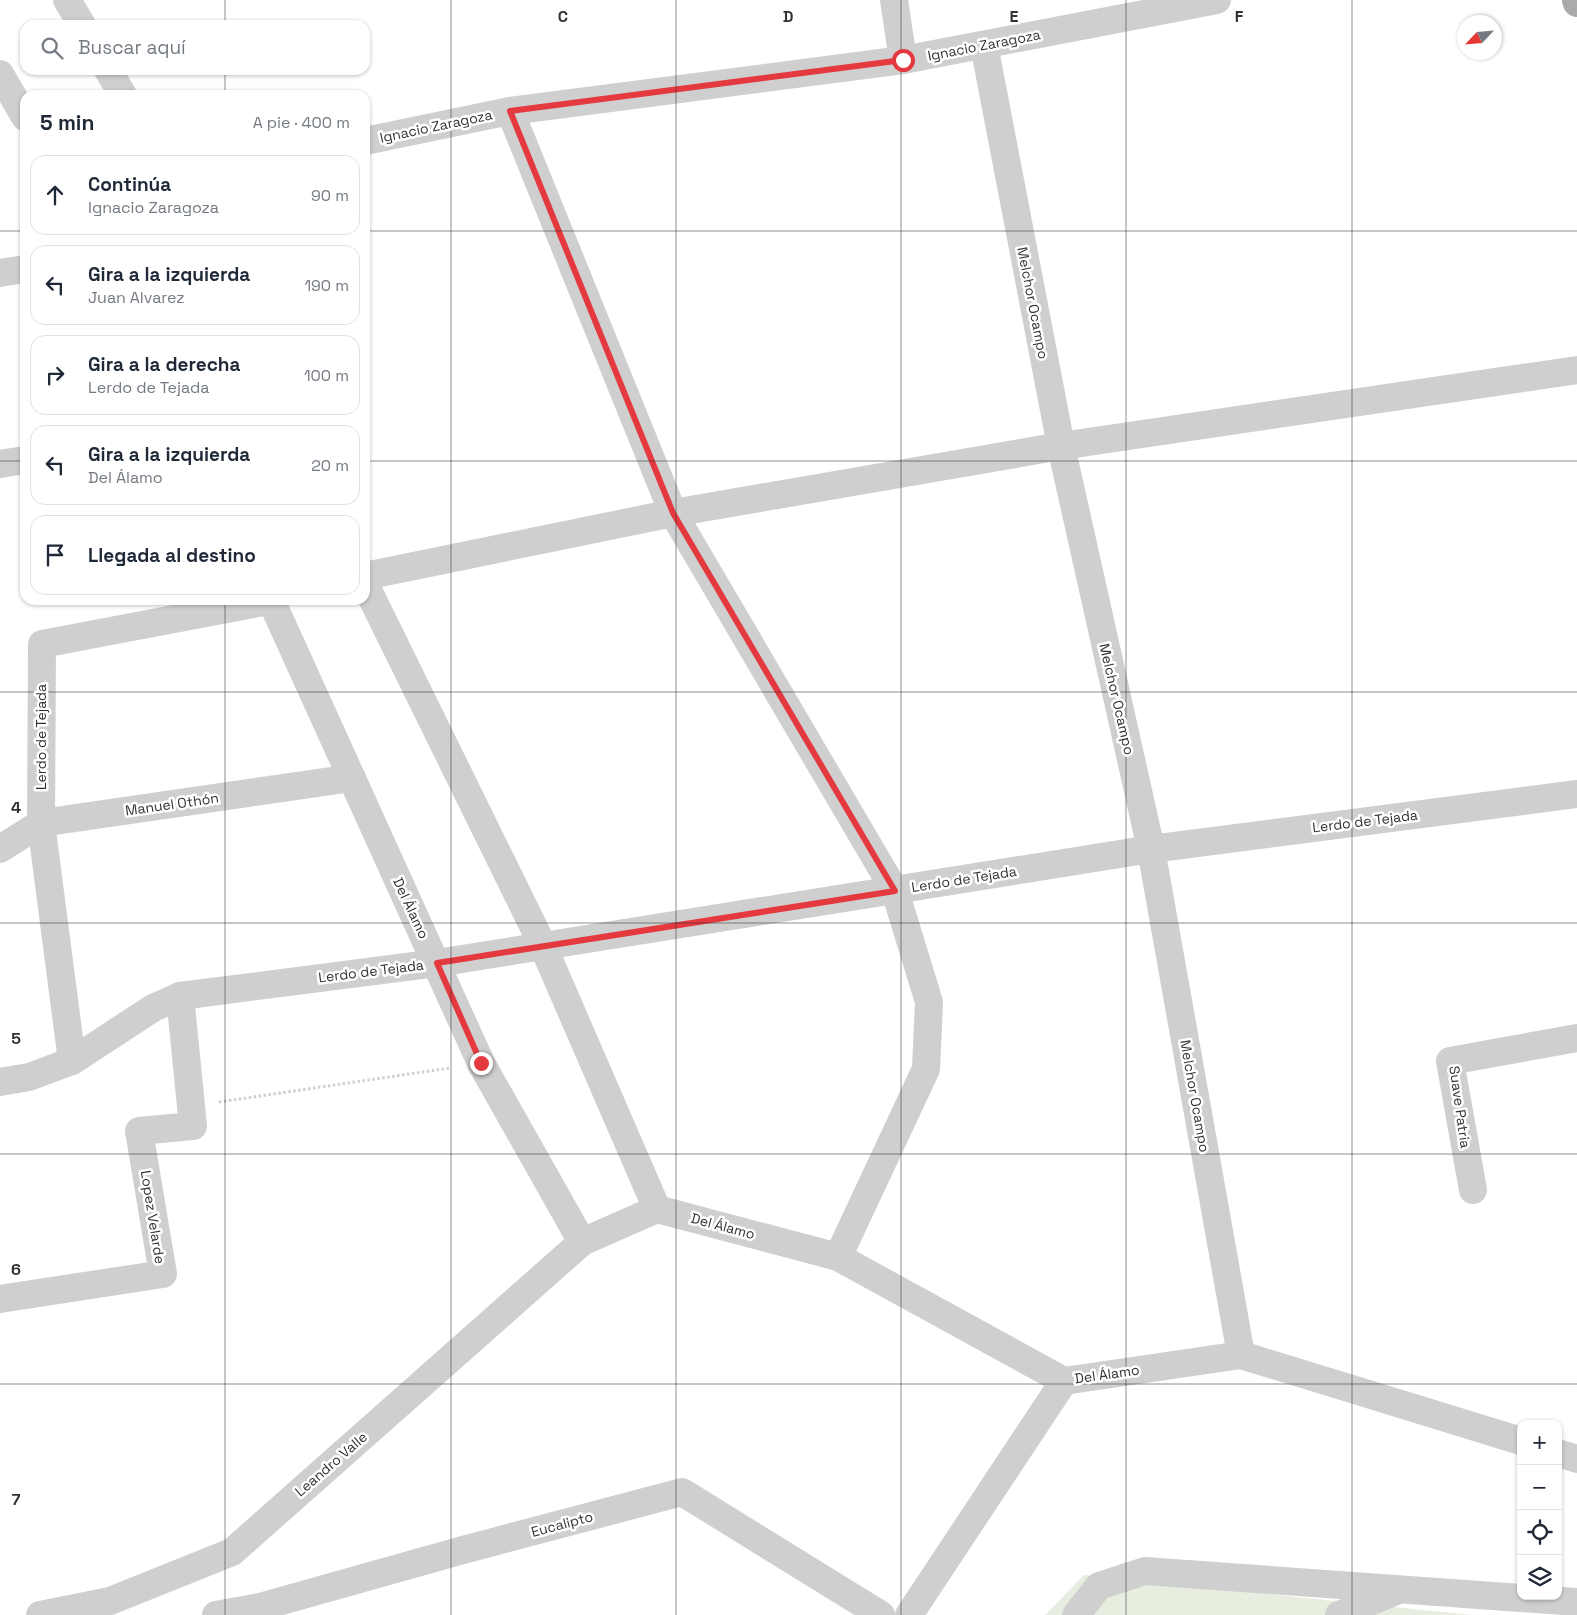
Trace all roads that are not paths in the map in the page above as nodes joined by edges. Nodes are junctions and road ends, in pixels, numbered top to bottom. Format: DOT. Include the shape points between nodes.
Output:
graph roads {
  1 [pos="67,0"];
  2 [pos="894,0"];
  3 [pos="1217,0"];
  4 [pos="79,20"];
  5 [pos="984,45"];
  6 [pos="903,60"];
  7 [pos="111,75"];
  8 [pos="1,77"];
  9 [pos="120,90"];
  10 [pos="20,109"];
  11 [pos="510,111"];
  12 [pos="370,140"];
  13 [pos="20,270"];
  14 [pos="0,273"];
  15 [pos="1577,370"];
  16 [pos="1061,446"];
  17 [pos="20,461"];
  18 [pos="0,464"];
  19 [pos="673,513"];
  20 [pos="370,575"];
  21 [pos="370,594"];
  22 [pos="246,605"];
  23 [pos="274,605"];
  24 [pos="352,778"];
  25 [pos="1577,794"];
  26 [pos="41,823"];
  27 [pos="1151,848"];
  28 [pos="0,849"];
  29 [pos="895,891"];
  30 [pos="542,946"];
  31 [pos="437,963"];
  32 [pos="180,996"];
  33 [pos="1577,1038"];
  34 [pos="72,1060"];
  35 [pos="0,1082"];
  36 [pos="1473,1190"];
  37 [pos="657,1209"];
  38 [pos="582,1242"];
  39 [pos="838,1257"];
  40 [pos="0,1299"];
  41 [pos="1241,1355"];
  42 [pos="1064,1380"];
  43 [pos="1517,1441"];
  44 [pos="1562,1454"];
  45 [pos="1577,1459"];
  46 [pos="1400,1589"];
  47 [pos="1577,1602"];
  48 [pos="261,1611"];
  49 [pos="40,1615"];
  50 [pos="216,1615"];
  51 [pos="881,1615"];
  52 [pos="909,1615"];
  53 [pos="1076,1615"];
  54 [pos="1339,1615"];
  1 -- 4 [label="street"];
  2 -- 6 [label="street"];
  3 -- 5 [label="street, Ignacio Zaragoza"];
  5 -- 6 [label="street, Ignacio Zaragoza"];
  5 -- 16 [label="street, Melchor Ocampo"];
  6 -- 11 [label="street, Ignacio Zaragoza"];
  7 -- 9 [label="street"];
  8 -- 10 [label="street"];
  11 -- 12 [label="street, Ignacio Zaragoza"];
  11 -- 19 [label="street"];
  13 -- 14 [label="street"];
  15 -- 16 [label="street"];
  16 -- 19 [label="street"];
  16 -- 27 [label="street, Melchor Ocampo"];
  17 -- 18 [label="street"];
  19 -- 20 [label="street"];
  19 -- 29 [label="street"];
  21 -- 30 [label="street"];
  22 -- 26 [label="street, Lerdo de Tejada" via="42,644"];
  23 -- 24 [label="street, Del Álamo"];
  24 -- 26 [label="street, Manuel Othón"];
  24 -- 31 [label="street, Del Álamo"];
  25 -- 27 [label="street, Lerdo de Tejada"];
  26 -- 28 [label="street, Manuel Othón"];
  26 -- 34 [label="street, Lerdo de Tejada"];
  27 -- 29 [label="street, Lerdo de Tejada"];
  27 -- 41 [label="street, Melchor Ocampo"];
  29 -- 30 [label="street, Lerdo de Tejada"];
  29 -- 39 [label="street" via="929,1002 926,1069"];
  30 -- 31 [label="street, Lerdo de Tejada"];
  30 -- 37 [label="street"];
  31 -- 32 [label="street, Lerdo de Tejada"];
  31 -- 38 [label="street, Del Álamo" via="481,1063"];
  32 -- 34 [label="street, Lerdo de Tejada" via="153,1008"];
  32 -- 40 [label="street, Lopez Velarde" via="194,1126 139,1131 163,1274"];
  33 -- 36 [label="street, Suave Patria" via="1450,1061"];
  34 -- 35 [label="street, Lerdo de Tejada" via="29,1077"];
  37 -- 38 [label="street"];
  37 -- 39 [label="street, Del Álamo"];
  38 -- 49 [label="street, Leandro Valle" via="232,1552 110,1601"];
  39 -- 42 [label="street, Del Álamo"];
  41 -- 42 [label="street, Del Álamo"];
  41 -- 43 [label="street, Del Álamo"];
  42 -- 52 [label="street"];
  44 -- 45 [label="street"];
  46 -- 47 [label="street"];
  46 -- 53 [label="street" via="1145,1571 1100,1586"];
  46 -- 54 [label="street"];
  48 -- 50 [label="street, Eucalipto"];
  48 -- 51 [label="street, Eucalipto" via="473,1548 682,1492"];
}
